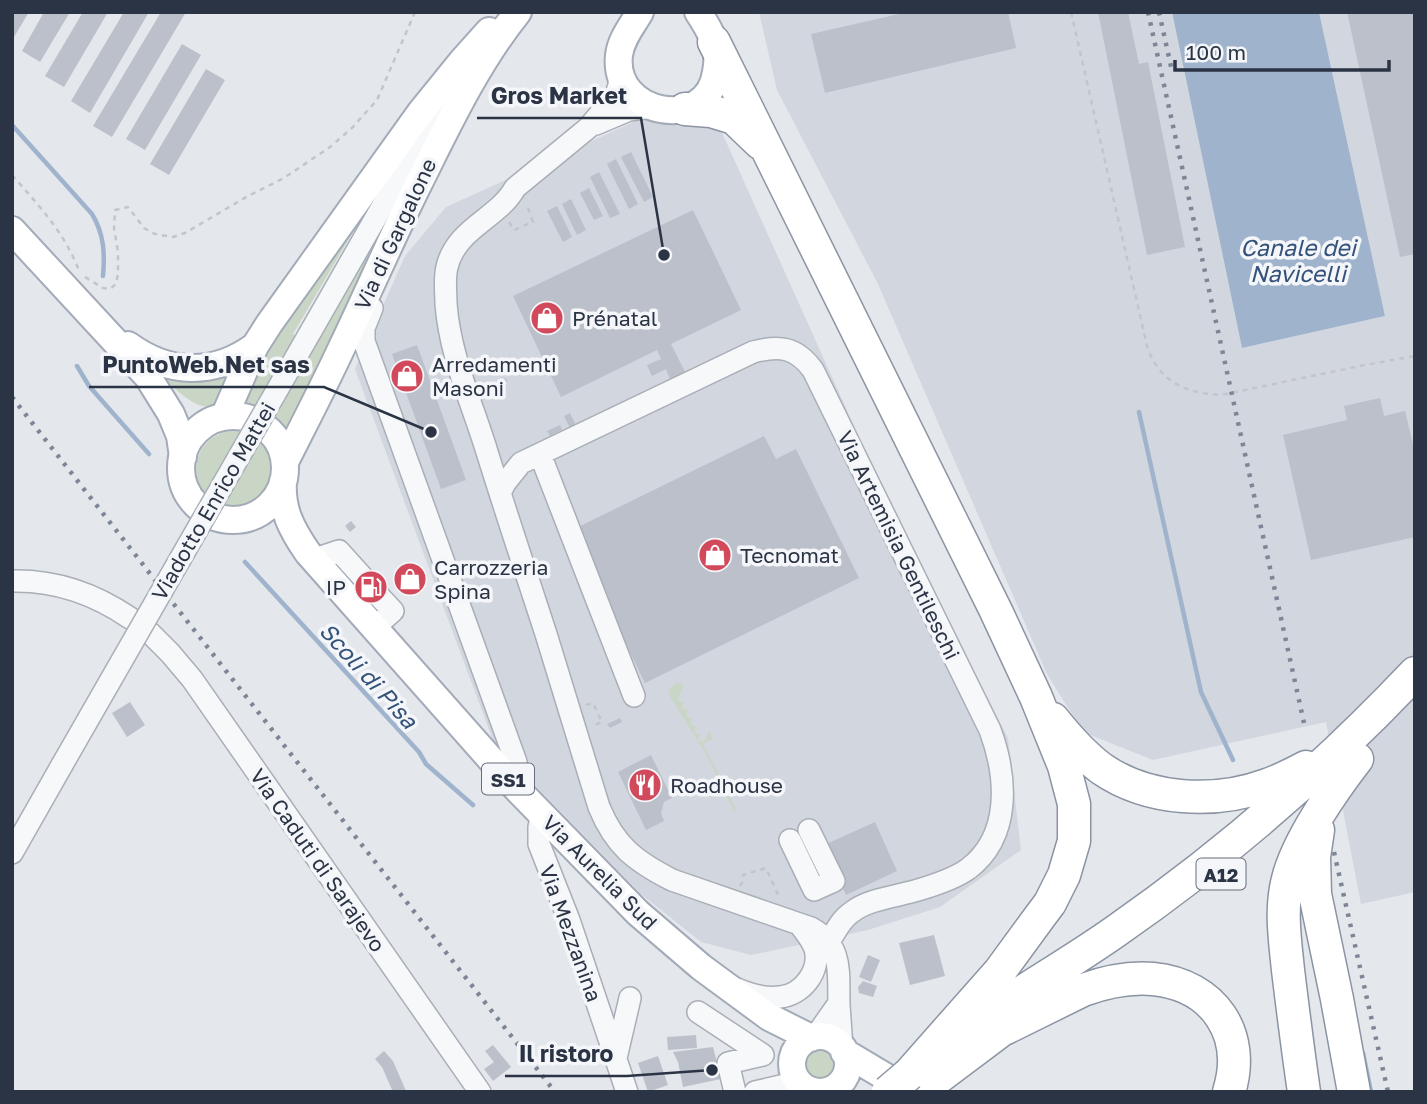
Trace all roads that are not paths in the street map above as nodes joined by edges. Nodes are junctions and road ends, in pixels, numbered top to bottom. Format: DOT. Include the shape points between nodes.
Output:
graph roads {
  1 [pos="640,12"];
  2 [pos="698,12"];
  3 [pos="505,21"];
  4 [pos="714,42"];
  5 [pos="620,71"];
  6 [pos="653,107"];
  7 [pos="685,108"];
  8 [pos="588,128"];
  9 [pos="771,154"];
  10 [pos="400,222"];
  11 [pos="12,230"];
  12 [pos="82,307"];
  13 [pos="255,346"];
  14 [pos="341,348"];
  15 [pos="369,353"];
  16 [pos="148,377"];
  17 [pos="219,419"];
  18 [pos="486,448"];
  19 [pos="183,457"];
  20 [pos="531,458"];
  21 [pos="284,472"];
  22 [pos="500,493"];
  23 [pos="242,519"];
  24 [pos="311,556"];
  25 [pos="12,581"];
  26 [pos="130,618"];
  27 [pos="375,627"];
  28 [pos="150,633"];
  29 [pos="1415,673"];
  30 [pos="634,696"];
  31 [pos="1036,697"];
  32 [pos="1415,701"];
  33 [pos="1350,752"];
  34 [pos="517,789"];
  35 [pos="1321,812"];
  36 [pos="542,814"];
  37 [pos="809,830"];
  38 [pos="790,840"];
  39 [pos="12,853"];
  40 [pos="799,924"];
  41 [pos="830,942"];
  42 [pos="1076,977"];
  43 [pos="720,981"];
  44 [pos="630,998"];
  45 [pos="839,1003"];
  46 [pos="698,1012"];
  47 [pos="807,1043"];
  48 [pos="843,1050"];
  49 [pos="616,1060"];
  50 [pos="843,1079"];
  51 [pos="798,1082"];
  52 [pos="897,1086"];
  53 [pos="480,1092"];
  54 [pos="627,1092"];
  55 [pos="735,1092"];
  56 [pos="755,1092"];
  57 [pos="1229,1092"];
  58 [pos="1304,1092"];
  59 [pos="1354,1092"];
  1 -- 5 [label="main road" via="624,41"];
  2 -- 4 [label="main road"];
  3 -- 10 [label="main road, Via di Gargalone"];
  3 -- 13 [label="main road, Via di Gargalone" via="463,60 420,113"];
  3 -- 39 [label="street, Viadotto Enrico Mattei, bridge" via="436,114"];
  4 -- 7 [label="main road" via="715,78 703,100"];
  4 -- 9 [label="highway"];
  5 -- 6 [label="main road" via="631,94"];
  5 -- 8 [label="street" via="617,95"];
  6 -- 7 [label="main road"];
  6 -- 8 [label="street" via="629,110"];
  7 -- 9 [label="highway" via="734,118"];
  8 -- 18 [label="street" via="515,188 510,198 465,236 449,261 445,283 451,341"];
  9 -- 31 [label="highway"];
  10 -- 14 [label="main road, Via di Gargalone"];
  10 -- 15 [label="street" via="395,254 364,328"];
  11 -- 12 [label="main road"];
  12 -- 13 [label="main road" via="134,349 179,368 199,369 229,361"];
  12 -- 16 [label="main road"];
  13 -- 17 [label="main road, Via di Gargalone"];
  14 -- 15 [label="street"];
  14 -- 21 [label="main road, Via di Gargalone"];
  15 -- 34 [label="street" via="516,762"];
  16 -- 17 [label="main road" via="182,404"];
  16 -- 19 [label="main road" via="171,414"];
  17 -- 19 [label="main road" via="194,435"];
  17 -- 21 [label="main road" via="246,418 265,427 279,443"];
  18 -- 20 [label="street" via="502,457"];
  18 -- 22 [label="street"];
  19 -- 23 [label="main road" via="185,486 196,504 221,519"];
  20 -- 22 [label="street"];
  20 -- 30 [label="street"];
  20 -- 41 [label="street, Via Artemisia Gentileschi" via="753,352 783,348 800,356 818,378 993,740 1003,811 993,838 970,868 934,885 858,908 844,918"];
  21 -- 23 [label="main road" via="278,495 256,515"];
  21 -- 24 [label="main road, Via Aurelia Sud" via="286,516"];
  22 -- 40 [label="street" via="599,807 616,840 637,861 671,880"];
  23 -- 24 [label="main road, Via Aurelia Sud" via="267,524"];
  24 -- 27 [label="main road, Via Aurelia Sud / SS1"];
  24 -- 27 [label="street" via="339,551 393,611"];
  25 -- 26 [label="street" via="44,582 81,592"];
  27 -- 34 [label="main road, Via Aurelia Sud / SS1"];
  28 -- 53 [label="street, Via Caduti di Sarajevo" via="192,679"];
  29 -- 33 [label="highway, A12"];
  31 -- 33 [label="highway" via="1088,758 1117,777 1161,793 1208,797 1255,789"];
  31 -- 52 [label="highway" via="1074,804 1074,841 1064,875 1050,903 986,988"];
  32 -- 33 [label="highway, A12"];
  33 -- 35 [label="highway"];
  33 -- 42 [label="highway, A12" via="1288,819 1178,910"];
  34 -- 36 [label="main road, Via Aurelia Sud / SS1"];
  35 -- 58 [label="highway" via="1294,861 1283,913"];
  35 -- 59 [label="highway" via="1314,857 1315,894"];
  36 -- 43 [label="main road, Via Aurelia Sud / SS1" via="638,913"];
  36 -- 49 [label="street, Via Mezzanina" via="539,844"];
  37 -- 38 [label="street" via="834,881 814,890"];
  40 -- 41 [label="street"];
  40 -- 43 [label="street" via="816,956 812,974 798,991 763,997"];
  41 -- 45 [label="street" via="838,970"];
  42 -- 52 [label="highway" via="976,1048"];
  42 -- 52 [label="highway" via="966,1030"];
  42 -- 57 [label="highway" via="1156,979 1207,1000 1224,1020 1233,1047"];
  43 -- 47 [label="main road, Via Aurelia Sud / SS1" via="769,1017 788,1042"];
  44 -- 49 [label="street"];
  45 -- 47 [label="street"];
  45 -- 48 [label="street"];
  46 -- 55 [label="street" via="763,1055 728,1063"];
  47 -- 48 [label="main road" via="831,1038"];
  47 -- 51 [label="main road, SS1" via="792,1068"];
  48 -- 50 [label="main road" via="847,1067"];
  48 -- 52 [label="main road"];
  49 -- 54 [label="street, Via Mezzanina"];
  50 -- 51 [label="main road" via="821,1091"];
  50 -- 52 [label="main road"];
  51 -- 56 [label="street"];
}
